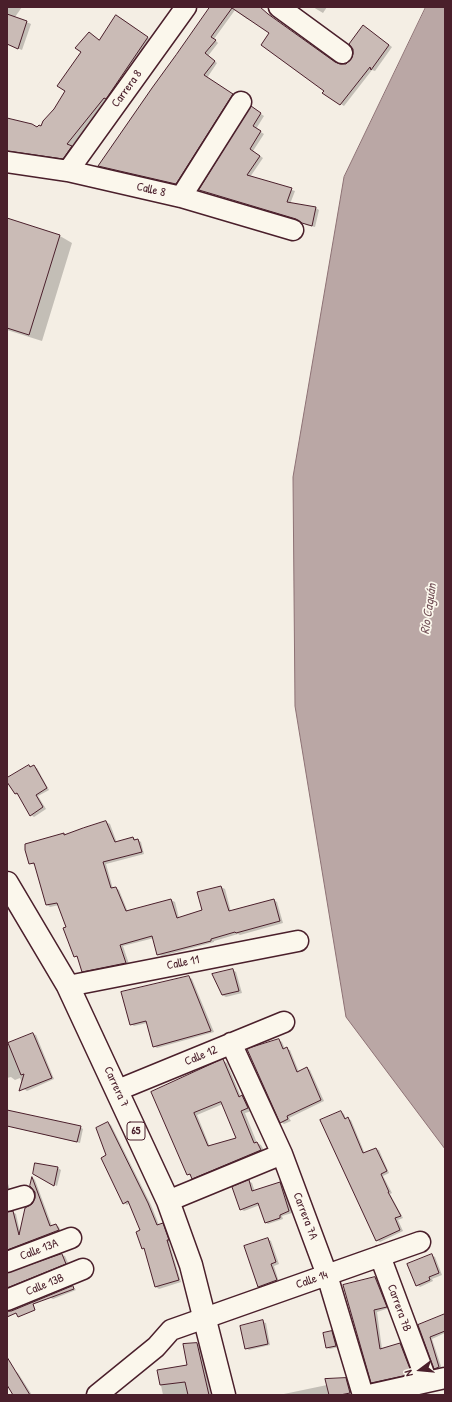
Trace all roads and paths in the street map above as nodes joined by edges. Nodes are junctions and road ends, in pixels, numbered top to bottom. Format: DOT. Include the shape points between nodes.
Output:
graph roads {
  1 [pos="186,7"];
  2 [pos="279,7"];
  3 [pos="342,53"];
  4 [pos="241,102"];
  5 [pos="7,162"];
  6 [pos="68,171"];
  7 [pos="181,197"];
  8 [pos="293,230"];
  9 [pos="7,884"];
  10 [pos="298,941"];
  11 [pos="68,986"];
  12 [pos="284,1022"];
  13 [pos="231,1043"];
  14 [pos="118,1090"];
  15 [pos="282,1154"];
  16 [pos="168,1201"];
  17 [pos="71,1238"];
  18 [pos="420,1242"];
  19 [pos="380,1256"];
  20 [pos="7,1262"];
  21 [pos="83,1269"];
  22 [pos="328,1274"];
  23 [pos="7,1300"];
  24 [pos="204,1318"];
  25 [pos="437,1384"];
  26 [pos="97,1395"];
  27 [pos="224,1395"];
  28 [pos="363,1395"];
  29 [pos="369,1395"];
  1 -- 6 [label="street, Carrera 8"];
  2 -- 3 [label="street"];
  4 -- 7 [label="street"];
  5 -- 6 [label="street, Calle 8"];
  6 -- 7 [label="street, Calle 8"];
  7 -- 8 [label="street, Calle 8"];
  9 -- 11 [label="main road, Carrera 7 / 65"];
  10 -- 11 [label="street, Calle 11"];
  11 -- 14 [label="main road, Carrera 7 / 65"];
  12 -- 13 [label="street, Calle 12"];
  13 -- 14 [label="street, Calle 12"];
  13 -- 15 [label="street, Carrera 7A"];
  14 -- 16 [label="main road, Carrera 7 / 65"];
  15 -- 16 [label="street"];
  15 -- 22 [label="street, Carrera 7A"];
  16 -- 24 [label="main road, Carrera 7 / 65" via="191,1265"];
  17 -- 20 [label="street, Calle 13A"];
  18 -- 19 [label="street, Calle 14"];
  19 -- 22 [label="street, Calle 14"];
  19 -- 25 [label="street, Carrera 7B"];
  21 -- 23 [label="street, Calle 13B"];
  22 -- 24 [label="street, Calle 14"];
  22 -- 28 [label="street, Carrera 7A"];
  24 -- 26 [label="street, Calle 14" via="171,1330 156,1347"];
  24 -- 27 [label="main road, Carrera 7 / 65"];
  25 -- 29 [label="street"];
}
